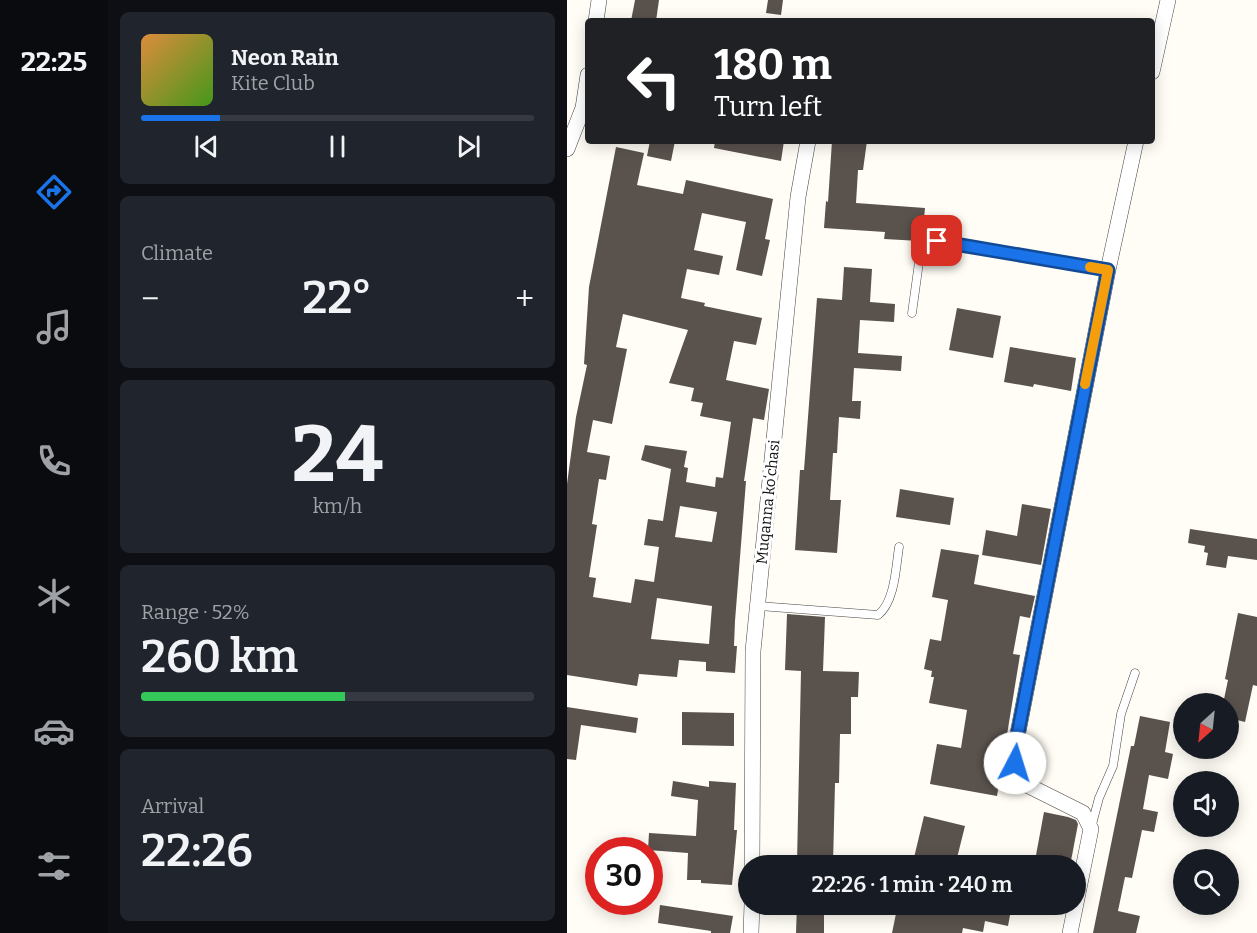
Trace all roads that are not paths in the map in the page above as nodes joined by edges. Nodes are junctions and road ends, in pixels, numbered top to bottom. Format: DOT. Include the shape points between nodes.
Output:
graph roads {
  1 [pos="599,0"];
  2 [pos="1168,0"];
  3 [pos="596,18"];
  4 [pos="1155,58"];
  5 [pos="585,95"];
  6 [pos="807,144"];
  7 [pos="1135,144"];
  8 [pos="567,149"];
  9 [pos="1108,270"];
  10 [pos="912,313"];
  11 [pos="900,547"];
  12 [pos="758,606"];
  13 [pos="1135,674"];
  14 [pos="1091,829"];
  15 [pos="752,855"];
  16 [pos="752,915"];
  17 [pos="751,933"];
  18 [pos="1070,933"];
  1 -- 3 [label="street"];
  2 -- 4 [label="street"];
  5 -- 8 [label="street"];
  6 -- 12 [label="street, Muqanna koʻchasi" via="798,197"];
  7 -- 9 [label="street"];
  9 -- 10 [label="lane" via="928,242 920,255"];
  9 -- 14 [label="street" via="1015,763 1027,785 1083,813"];
  11 -- 12 [label="lane" via="889,598 878,615"];
  12 -- 15 [label="street, Muqanna koʻchasi" via="753,651"];
  13 -- 14 [label="lane" via="1121,714 1113,766"];
  14 -- 18 [label="street"];
  16 -- 17 [label="street"];
}
